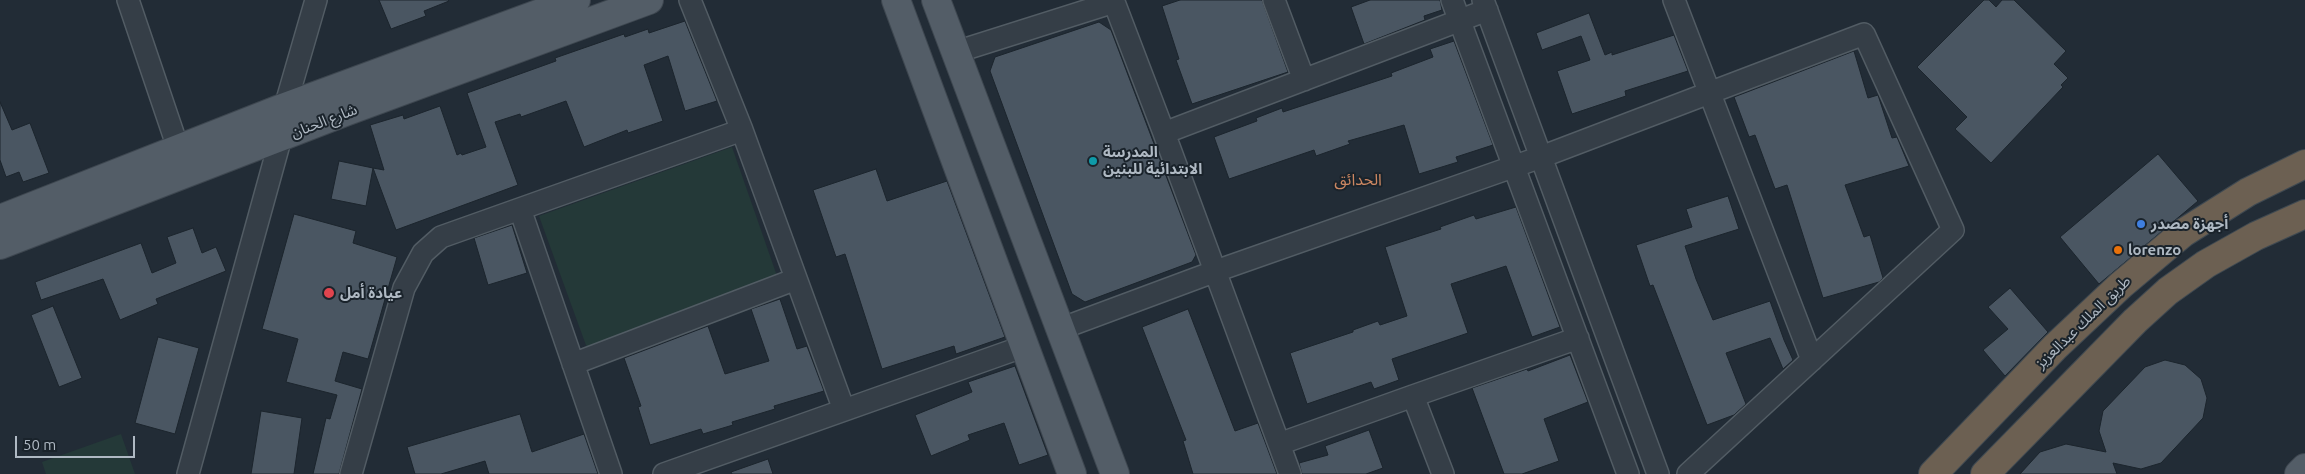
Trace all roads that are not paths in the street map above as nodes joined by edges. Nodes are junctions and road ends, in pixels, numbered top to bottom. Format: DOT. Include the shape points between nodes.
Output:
graph roads {
  1 [pos="128,0"];
  2 [pos="316,0"];
  3 [pos="576,0"];
  4 [pos="648,0"];
  5 [pos="690,0"];
  6 [pos="896,0"];
  7 [pos="936,0"];
  8 [pos="1274,0"];
  9 [pos="1452,0"];
  10 [pos="1674,0"];
  11 [pos="1117,1"];
  12 [pos="1485,5"];
  13 [pos="1460,21"];
  14 [pos="956,52"];
  15 [pos="1304,80"];
  16 [pos="1709,93"];
  17 [pos="284,107"];
  18 [pos="742,130"];
  19 [pos="1164,132"];
  20 [pos="281,137"];
  21 [pos="178,148"];
  22 [pos="1541,157"];
  23 [pos="2305,164"];
  24 [pos="1514,166"];
  25 [pos="520,209"];
  26 [pos="2,214"];
  27 [pos="2305,214"];
  28 [pos="0,245"];
  29 [pos="1216,271"];
  30 [pos="796,279"];
  31 [pos="1060,329"];
  32 [pos="1578,338"];
  33 [pos="1025,346"];
  34 [pos="1812,360"];
  35 [pos="573,364"];
  36 [pos="1413,396"];
  37 [pos="844,410"];
  38 [pos="1279,444"];
  39 [pos="2305,468"];
  40 [pos="188,474"];
  41 [pos="350,474"];
  42 [pos="611,474"];
  43 [pos="664,474"];
  44 [pos="1072,474"];
  45 [pos="1116,474"];
  46 [pos="1290,474"];
  47 [pos="1443,474"];
  48 [pos="1628,474"];
  49 [pos="1658,474"];
  50 [pos="1688,474"];
  51 [pos="1933,474"];
  52 [pos="1985,474"];
  53 [pos="2299,474"];
  1 -- 21 [label="street"];
  2 -- 17 [label="street"];
  3 -- 17 [label="main road, شارع الحنان"];
  4 -- 20 [label="main road, شارع الحنان"];
  5 -- 18 [label="street"];
  6 -- 33 [label="main road"];
  7 -- 14 [label="main road"];
  8 -- 15 [label="street"];
  9 -- 13 [label="street"];
  10 -- 16 [label="street"];
  11 -- 14 [label="street"];
  11 -- 19 [label="street"];
  12 -- 13 [label="street"];
  12 -- 22 [label="street"];
  13 -- 15 [label="street"];
  13 -- 24 [label="street"];
  14 -- 31 [label="main road"];
  15 -- 19 [label="street"];
  16 -- 22 [label="street"];
  16 -- 34 [label="street"];
  16 -- 34 [label="street" via="1864,34 1953,230"];
  17 -- 21 [label="main road, شارع الحنان"];
  18 -- 25 [label="street"];
  18 -- 30 [label="street"];
  19 -- 29 [label="street"];
  20 -- 28 [label="main road, شارع الحنان"];
  20 -- 40 [label="street"];
  21 -- 26 [label="main road, شارع الحنان"];
  22 -- 24 [label="street"];
  22 -- 49 [label="street"];
  23 -- 51 [label="highway, طريق الملك عبدالعزيز" via="2248,192 2183,233 2121,285 2056,347"];
  24 -- 29 [label="street"];
  24 -- 32 [label="street"];
  25 -- 35 [label="street"];
  25 -- 41 [label="street" via="441,237 423,253 404,288"];
  27 -- 52 [label="highway" via="2206,264 2168,290"];
  29 -- 31 [label="street"];
  29 -- 38 [label="street"];
  30 -- 35 [label="street"];
  30 -- 37 [label="street"];
  31 -- 45 [label="main road"];
  32 -- 36 [label="street"];
  32 -- 48 [label="street"];
  33 -- 37 [label="street"];
  33 -- 44 [label="main road"];
  34 -- 50 [label="street"];
  35 -- 42 [label="street"];
  36 -- 38 [label="street"];
  36 -- 47 [label="street"];
  37 -- 43 [label="street"];
  38 -- 46 [label="street"];
  39 -- 53 [label="main road"];
}
